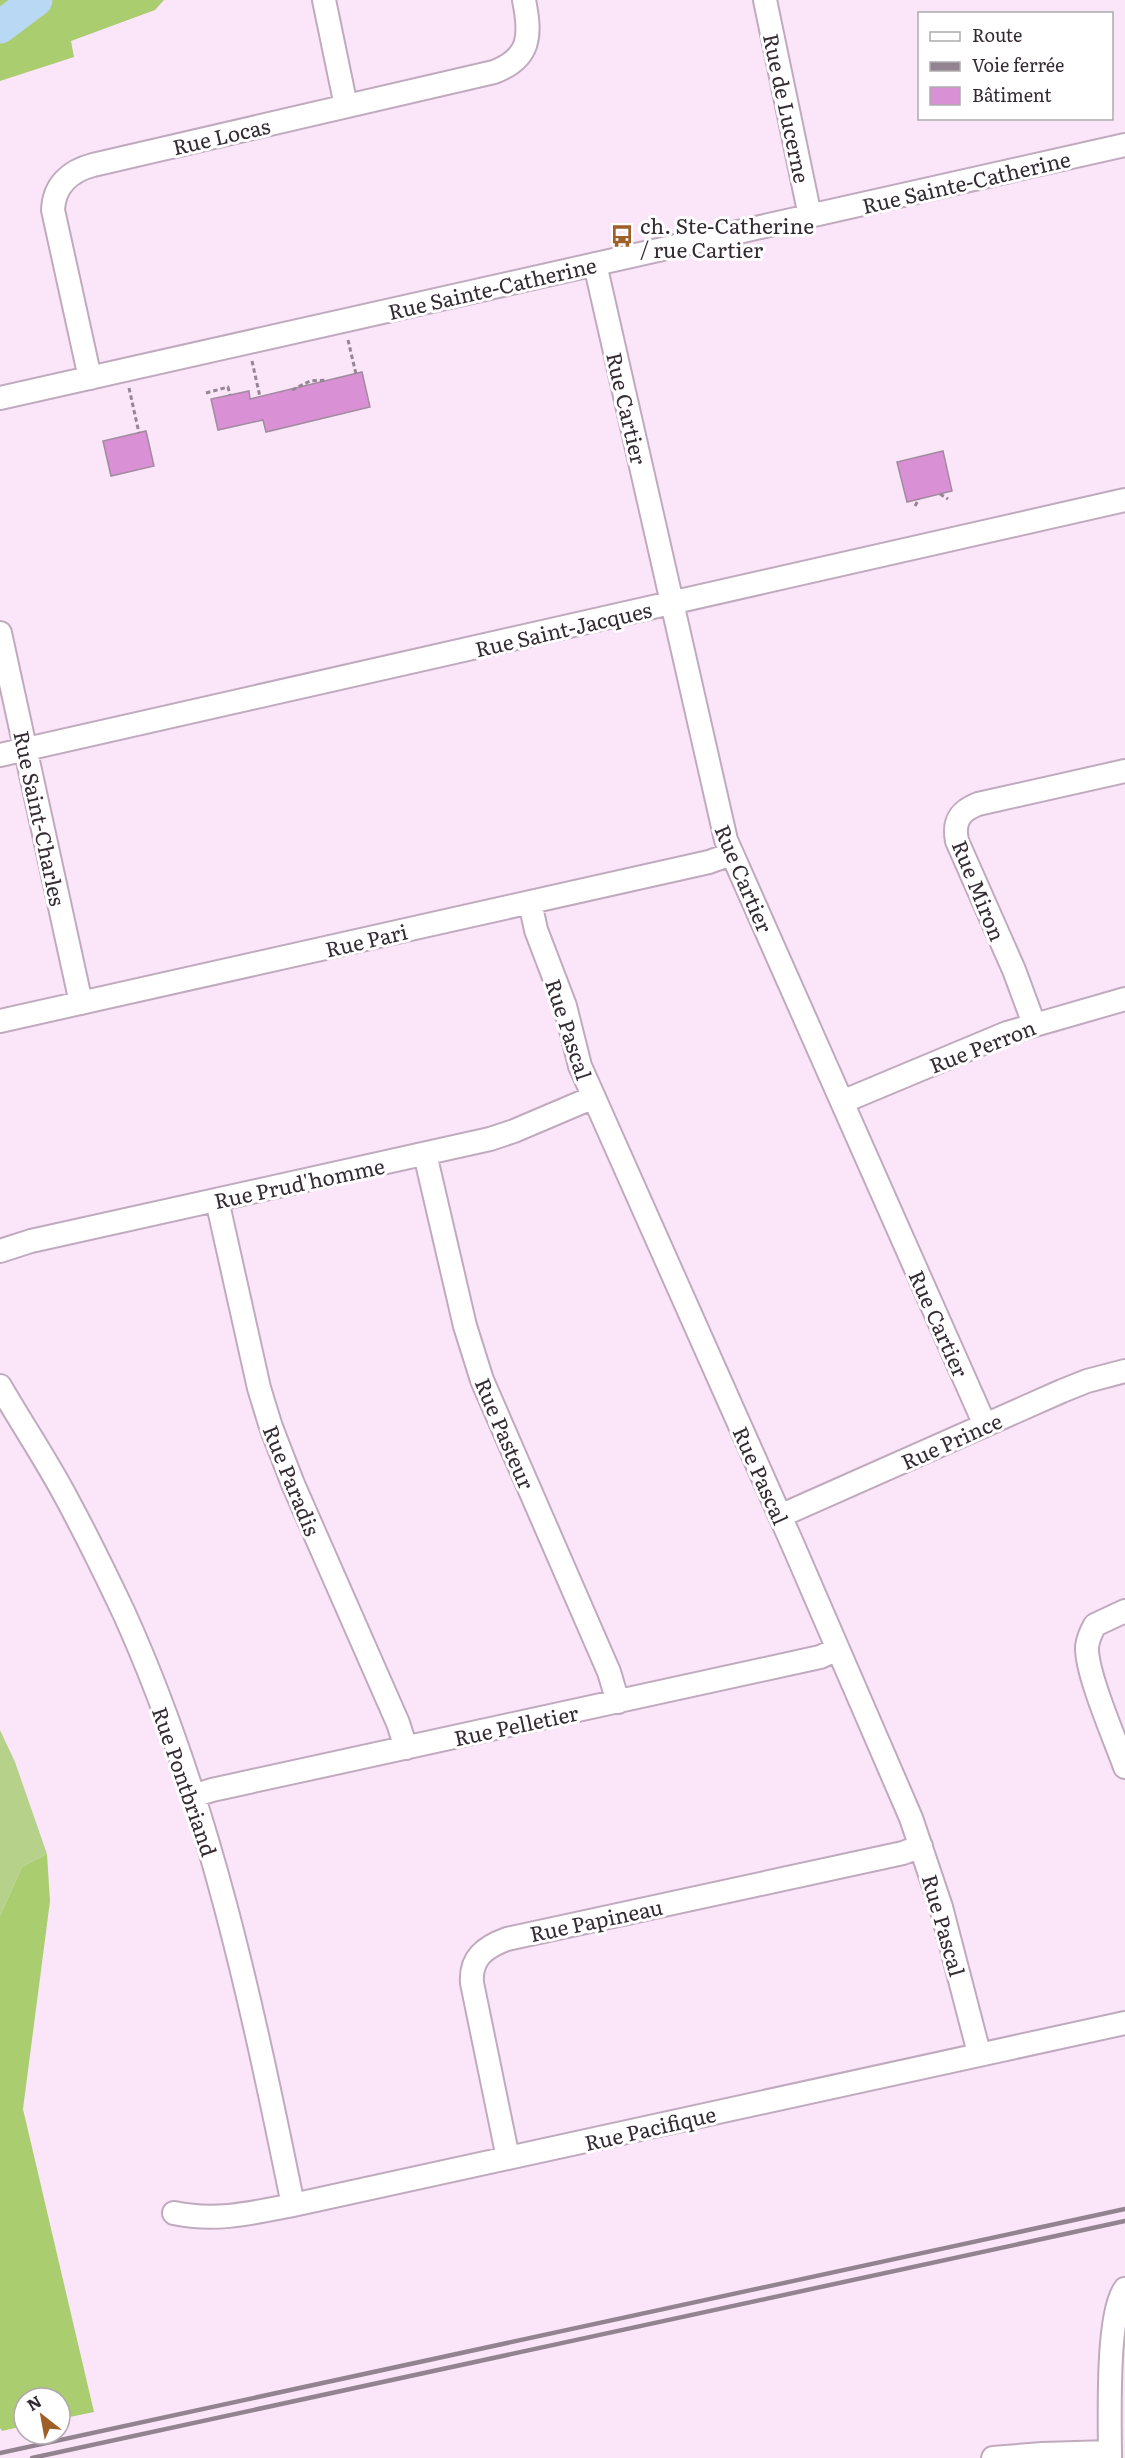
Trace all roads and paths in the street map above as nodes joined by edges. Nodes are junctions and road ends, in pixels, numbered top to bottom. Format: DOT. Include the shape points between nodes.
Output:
graph roads {
  1 [pos="324,0"];
  2 [pos="524,0"];
  3 [pos="765,0"];
  4 [pos="346,106"];
  5 [pos="1125,146"];
  6 [pos="810,216"];
  7 [pos="595,264"];
  8 [pos="347,334"];
  9 [pos="251,356"];
  10 [pos="356,374"];
  11 [pos="90,378"];
  12 [pos="327,380"];
  13 [pos="128,383"];
  14 [pos="292,390"];
  15 [pos="206,393"];
  16 [pos="230,395"];
  17 [pos="260,397"];
  18 [pos="0,398"];
  19 [pos="139,433"];
  20 [pos="940,494"];
  21 [pos="919,499"];
  22 [pos="948,499"];
  23 [pos="1125,500"];
  24 [pos="915,506"];
  25 [pos="671,603"];
  26 [pos="0,633"];
  27 [pos="26,749"];
  28 [pos="0,755"];
  29 [pos="1125,771"];
  30 [pos="732,854"];
  31 [pos="530,902"];
  32 [pos="1125,999"];
  33 [pos="81,1003"];
  34 [pos="0,1021"];
  35 [pos="1034,1024"];
  36 [pos="594,1097"];
  37 [pos="842,1102"];
  38 [pos="425,1154"];
  39 [pos="217,1200"];
  40 [pos="0,1251"];
  41 [pos="1125,1371"];
  42 [pos="0,1388"];
  43 [pos="985,1425"];
  44 [pos="780,1516"];
  45 [pos="1125,1611"];
  46 [pos="838,1649"];
  47 [pos="618,1702"];
  48 [pos="406,1748"];
  49 [pos="1125,1767"];
  50 [pos="193,1796"];
  51 [pos="921,1846"];
  52 [pos="1125,2023"];
  53 [pos="979,2053"];
  54 [pos="508,2158"];
  55 [pos="293,2205"];
  56 [pos="174,2213"];
  57 [pos="1124,2290"];
  58 [pos="1110,2455"];
  59 [pos="993,2458"];
  1 -- 4 [label="street"];
  2 -- 4 [label="street, Rue Locas" via="527,43 506,68"];
  3 -- 6 [label="street, Rue de Lucerne"];
  4 -- 11 [label="street, Rue Locas" via="93,165 66,178 55,193 53,210"];
  5 -- 6 [label="street, Rue Sainte-Catherine"];
  6 -- 7 [label="street, Rue Sainte-Catherine"];
  7 -- 11 [label="street, Rue Sainte-Catherine"];
  7 -- 25 [label="street, Rue Cartier"];
  8 -- 10 [label="path"];
  9 -- 17 [label="path"];
  11 -- 18 [label="street, Rue Sainte-Catherine"];
  12 -- 14 [label="path" via="310,381"];
  13 -- 19 [label="path"];
  15 -- 16 [label="path" via="228,387"];
  20 -- 22 [label="path"];
  21 -- 24 [label="path"];
  23 -- 25 [label="street, Rue Saint-Jacques"];
  25 -- 27 [label="street, Rue Saint-Jacques"];
  25 -- 30 [label="street, Rue Cartier" via="722,827"];
  26 -- 27 [label="street, Rue Saint-Charles"];
  27 -- 28 [label="street, Rue Saint-Jacques"];
  27 -- 33 [label="street, Rue Saint-Charles"];
  29 -- 35 [label="street, Rue Miron" via="978,804 958,818 957,841"];
  30 -- 31 [label="street, Rue Pari"];
  30 -- 37 [label="street, Rue Cartier"];
  31 -- 33 [label="street, Rue Pari"];
  31 -- 36 [label="street, Rue Pascal" via="536,930 565,1006 580,1066"];
  32 -- 35 [label="street, Rue Perron"];
  33 -- 34 [label="street, Rue Pari"];
  35 -- 37 [label="street, Rue Perron"];
  36 -- 38 [label="street, Rue Prud'homme" via="503,1135"];
  36 -- 44 [label="street, Rue Pascal"];
  37 -- 43 [label="street, Rue Cartier"];
  38 -- 39 [label="street, Rue Prud'homme"];
  38 -- 47 [label="street, Rue Pasteur" via="465,1326 482,1380 609,1672"];
  39 -- 40 [label="street, Rue Prud'homme"];
  39 -- 48 [label="street, Rue Paradis" via="271,1426"];
  41 -- 43 [label="street, Rue Prince" via="1087,1381"];
  42 -- 50 [label="street, Rue Pontbriand" via="68,1499 112,1588 141,1654"];
  43 -- 44 [label="street, Rue Prince"];
  44 -- 46 [label="street, Rue Pascal"];
  45 -- 49 [label="street" via="1095,1625 1087,1646"];
  46 -- 47 [label="street, Rue Pelletier" via="820,1657"];
  46 -- 51 [label="street, Rue Pascal"];
  47 -- 48 [label="street, Rue Pelletier"];
  48 -- 50 [label="street, Rue Pelletier"];
  50 -- 55 [label="street, Rue Pontbriand" via="236,1938"];
  51 -- 53 [label="street, Rue Pascal"];
  51 -- 54 [label="street, Rue Papineau" via="507,1939 487,1947 472,1968 472,1983"];
  52 -- 53 [label="street, Rue Pacifique"];
  53 -- 54 [label="street, Rue Pacifique"];
  54 -- 55 [label="street, Rue Pacifique"];
  55 -- 56 [label="street, Rue Pacifique" via="224,2217"];
  57 -- 58 [label="street" via="1113,2331"];
  58 -- 59 [label="street"];
}
